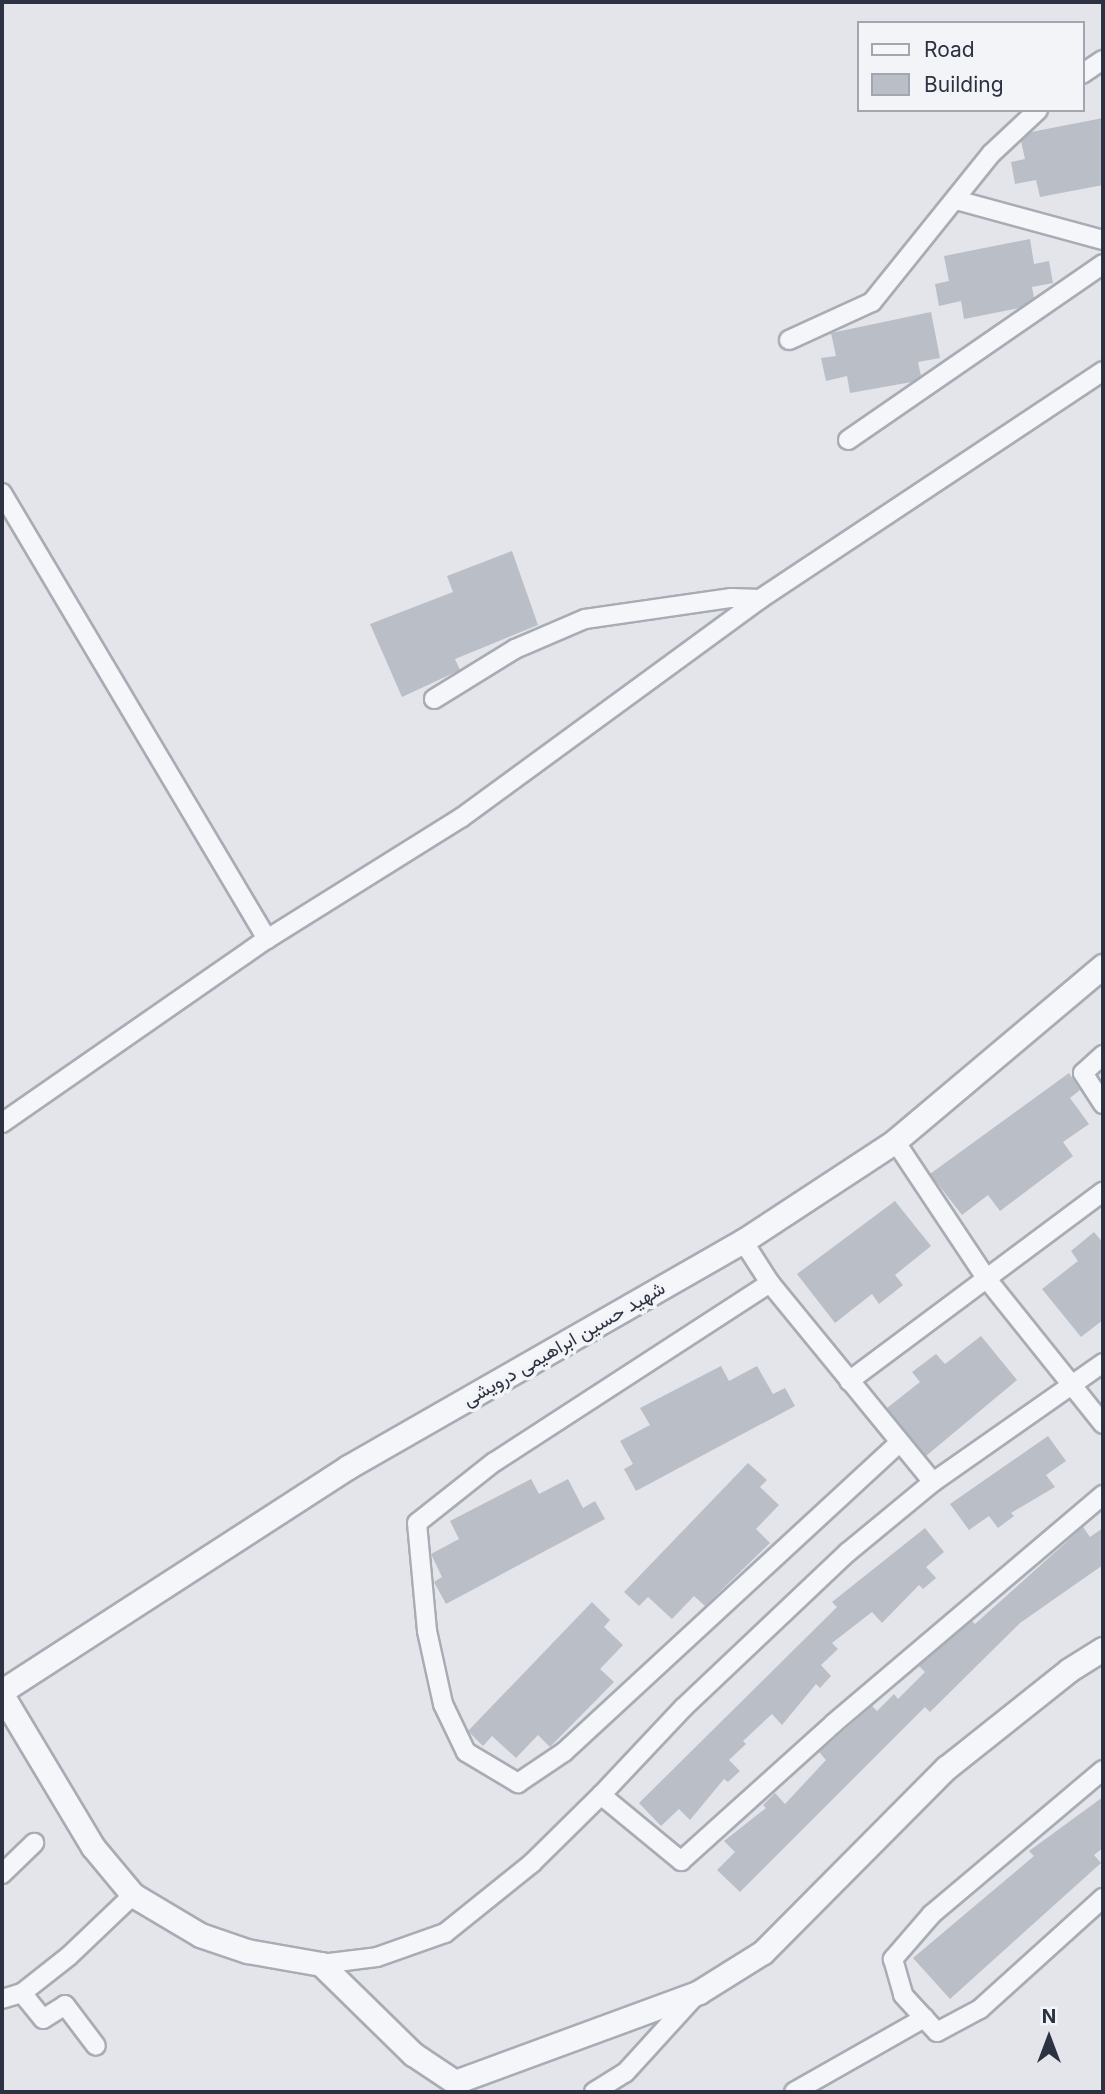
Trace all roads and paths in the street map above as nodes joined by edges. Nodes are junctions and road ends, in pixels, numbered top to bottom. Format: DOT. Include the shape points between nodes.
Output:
graph roads {
  1 [pos="1103,60"];
  2 [pos="1084,73"];
  3 [pos="1036,112"];
  4 [pos="956,200"];
  5 [pos="1103,240"];
  6 [pos="1103,264"];
  7 [pos="789,340"];
  8 [pos="1103,370"];
  9 [pos="848,440"];
  10 [pos="2,493"];
  11 [pos="760,599"];
  12 [pos="434,699"];
  13 [pos="267,939"];
  14 [pos="1103,966"];
  15 [pos="1103,1055"];
  16 [pos="1103,1104"];
  17 [pos="2,1123"];
  18 [pos="895,1141"];
  19 [pos="1103,1192"];
  20 [pos="743,1241"];
  21 [pos="986,1278"];
  22 [pos="770,1283"];
  23 [pos="1103,1363"];
  24 [pos="849,1381"];
  25 [pos="1071,1385"];
  26 [pos="1103,1424"];
  27 [pos="898,1444"];
  28 [pos="933,1482"];
  29 [pos="1103,1495"];
  30 [pos="1103,1649"];
  31 [pos="2,1693"];
  32 [pos="1103,1770"];
  33 [pos="601,1795"];
  34 [pos="34,1843"];
  35 [pos="2,1874"];
  36 [pos="133,1895"];
  37 [pos="1103,1898"];
  38 [pos="321,1964"];
  39 [pos="22,1993"];
  40 [pos="699,1993"];
  41 [pos="2,1999"];
  42 [pos="924,2018"];
  43 [pos="96,2046"];
  44 [pos="461,2087"];
  45 [pos="594,2092"];
  46 [pos="794,2092"];
  1 -- 2 [label="street"];
  3 -- 4 [label="street" via="992,153"];
  4 -- 5 [label="street"];
  4 -- 7 [label="street" via="872,302"];
  6 -- 9 [label="street"];
  8 -- 11 [label="street"];
  10 -- 13 [label="street"];
  11 -- 12 [label="street" via="731,598 585,619 515,649"];
  11 -- 13 [label="street" via="461,818"];
  13 -- 17 [label="street"];
  14 -- 18 [label="street, شهید حسین ابراهیمی درویشی"];
  15 -- 16 [label="street" via="1083,1073"];
  18 -- 20 [label="street, شهید حسین ابراهیمی درویشی"];
  18 -- 21 [label="street"];
  19 -- 21 [label="street"];
  20 -- 22 [label="street"];
  20 -- 31 [label="street, شهید حسین ابراهیمی درویشی" via="348,1467"];
  21 -- 24 [label="street"];
  21 -- 25 [label="street"];
  22 -- 24 [label="street"];
  22 -- 27 [label="street" via="494,1462 416,1523 427,1631 443,1704 466,1752 518,1783 564,1752"];
  23 -- 25 [label="street"];
  24 -- 27 [label="street"];
  25 -- 26 [label="street"];
  25 -- 28 [label="street"];
  27 -- 28 [label="street"];
  28 -- 33 [label="street" via="848,1552 684,1707"];
  29 -- 33 [label="street" via="834,1723 681,1861"];
  30 -- 40 [label="street" via="1069,1670 946,1768 763,1952"];
  31 -- 36 [label="street" via="93,1847"];
  32 -- 42 [label="street" via="932,1914 893,1959 903,1995"];
  33 -- 38 [label="street" via="532,1863 445,1933 377,1957"];
  34 -- 35 [label="street"];
  36 -- 38 [label="street" via="200,1935 247,1951"];
  36 -- 39 [label="street"];
  37 -- 42 [label="street" via="980,2009 937,2032"];
  38 -- 44 [label="street" via="413,2054"];
  39 -- 41 [label="street"];
  39 -- 43 [label="street" via="43,2019 65,2005"];
  40 -- 44 [label="street"];
  40 -- 45 [label="street" via="625,2073"];
  42 -- 46 [label="street"];
}
